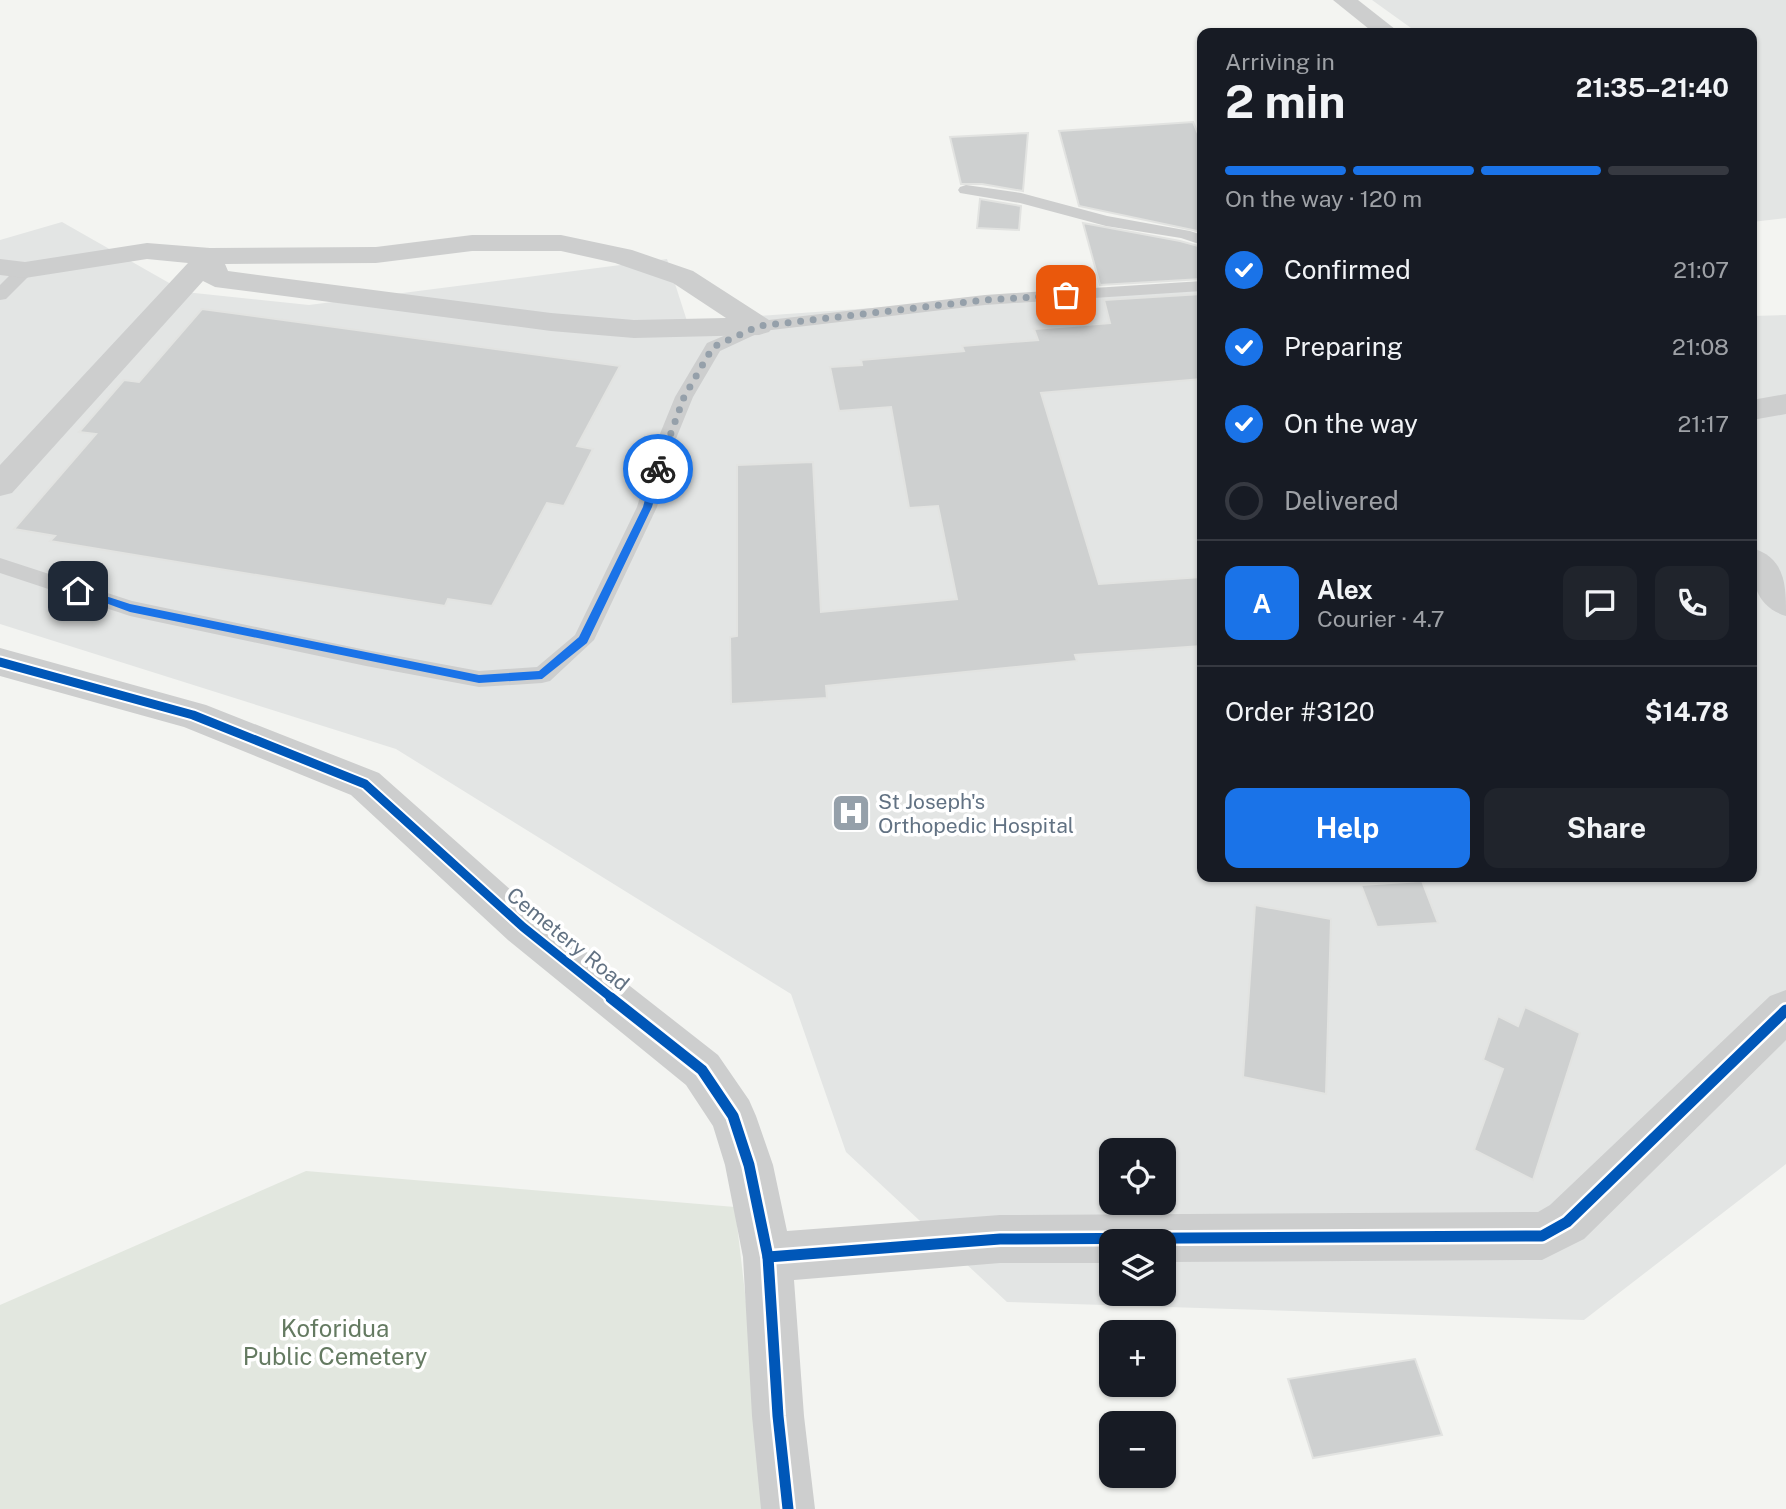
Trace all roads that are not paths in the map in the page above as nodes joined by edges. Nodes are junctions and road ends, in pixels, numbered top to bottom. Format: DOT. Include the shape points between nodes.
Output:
graph roads {
  1 [pos="1343,0"];
  2 [pos="1381,28"];
  3 [pos="967,190"];
  4 [pos="1197,238"];
  5 [pos="210,256"];
  6 [pos="12,269"];
  7 [pos="1197,286"];
  8 [pos="0,295"];
  9 [pos="759,326"];
  10 [pos="1786,404"];
  11 [pos="1757,409"];
  12 [pos="0,485"];
  13 [pos="0,565"];
  14 [pos="1757,566"];
  15 [pos="1786,603"];
  16 [pos="0,662"];
  17 [pos="1786,1010"];
  18 [pos="768,1257"];
  19 [pos="788,1509"];
  1 -- 2 [label="street"];
  3 -- 4 [label="lane"];
  5 -- 6 [label="street" via="147,251"];
  5 -- 9 [label="street" via="376,255 472,243 561,243 621,256 683,277"];
  5 -- 9 [label="street" via="215,278 551,322 634,329"];
  5 -- 12 [label="street"];
  6 -- 8 [label="lane"];
  7 -- 9 [label="lane" via="985,300"];
  9 -- 13 [label="lane" via="713,347 684,397 664,446 648,507 583,640 542,675 479,679 366,658 130,608"];
  10 -- 11 [label="street"];
  14 -- 15 [label="street"];
  16 -- 18 [label="street, Cemetery Road" via="193,715 365,784 523,928 702,1070 733,1116 749,1165"];
  17 -- 18 [label="street" via="1567,1222 1542,1236 1000,1239"];
  18 -- 19 [label="street, Cemetery Road"];
}
